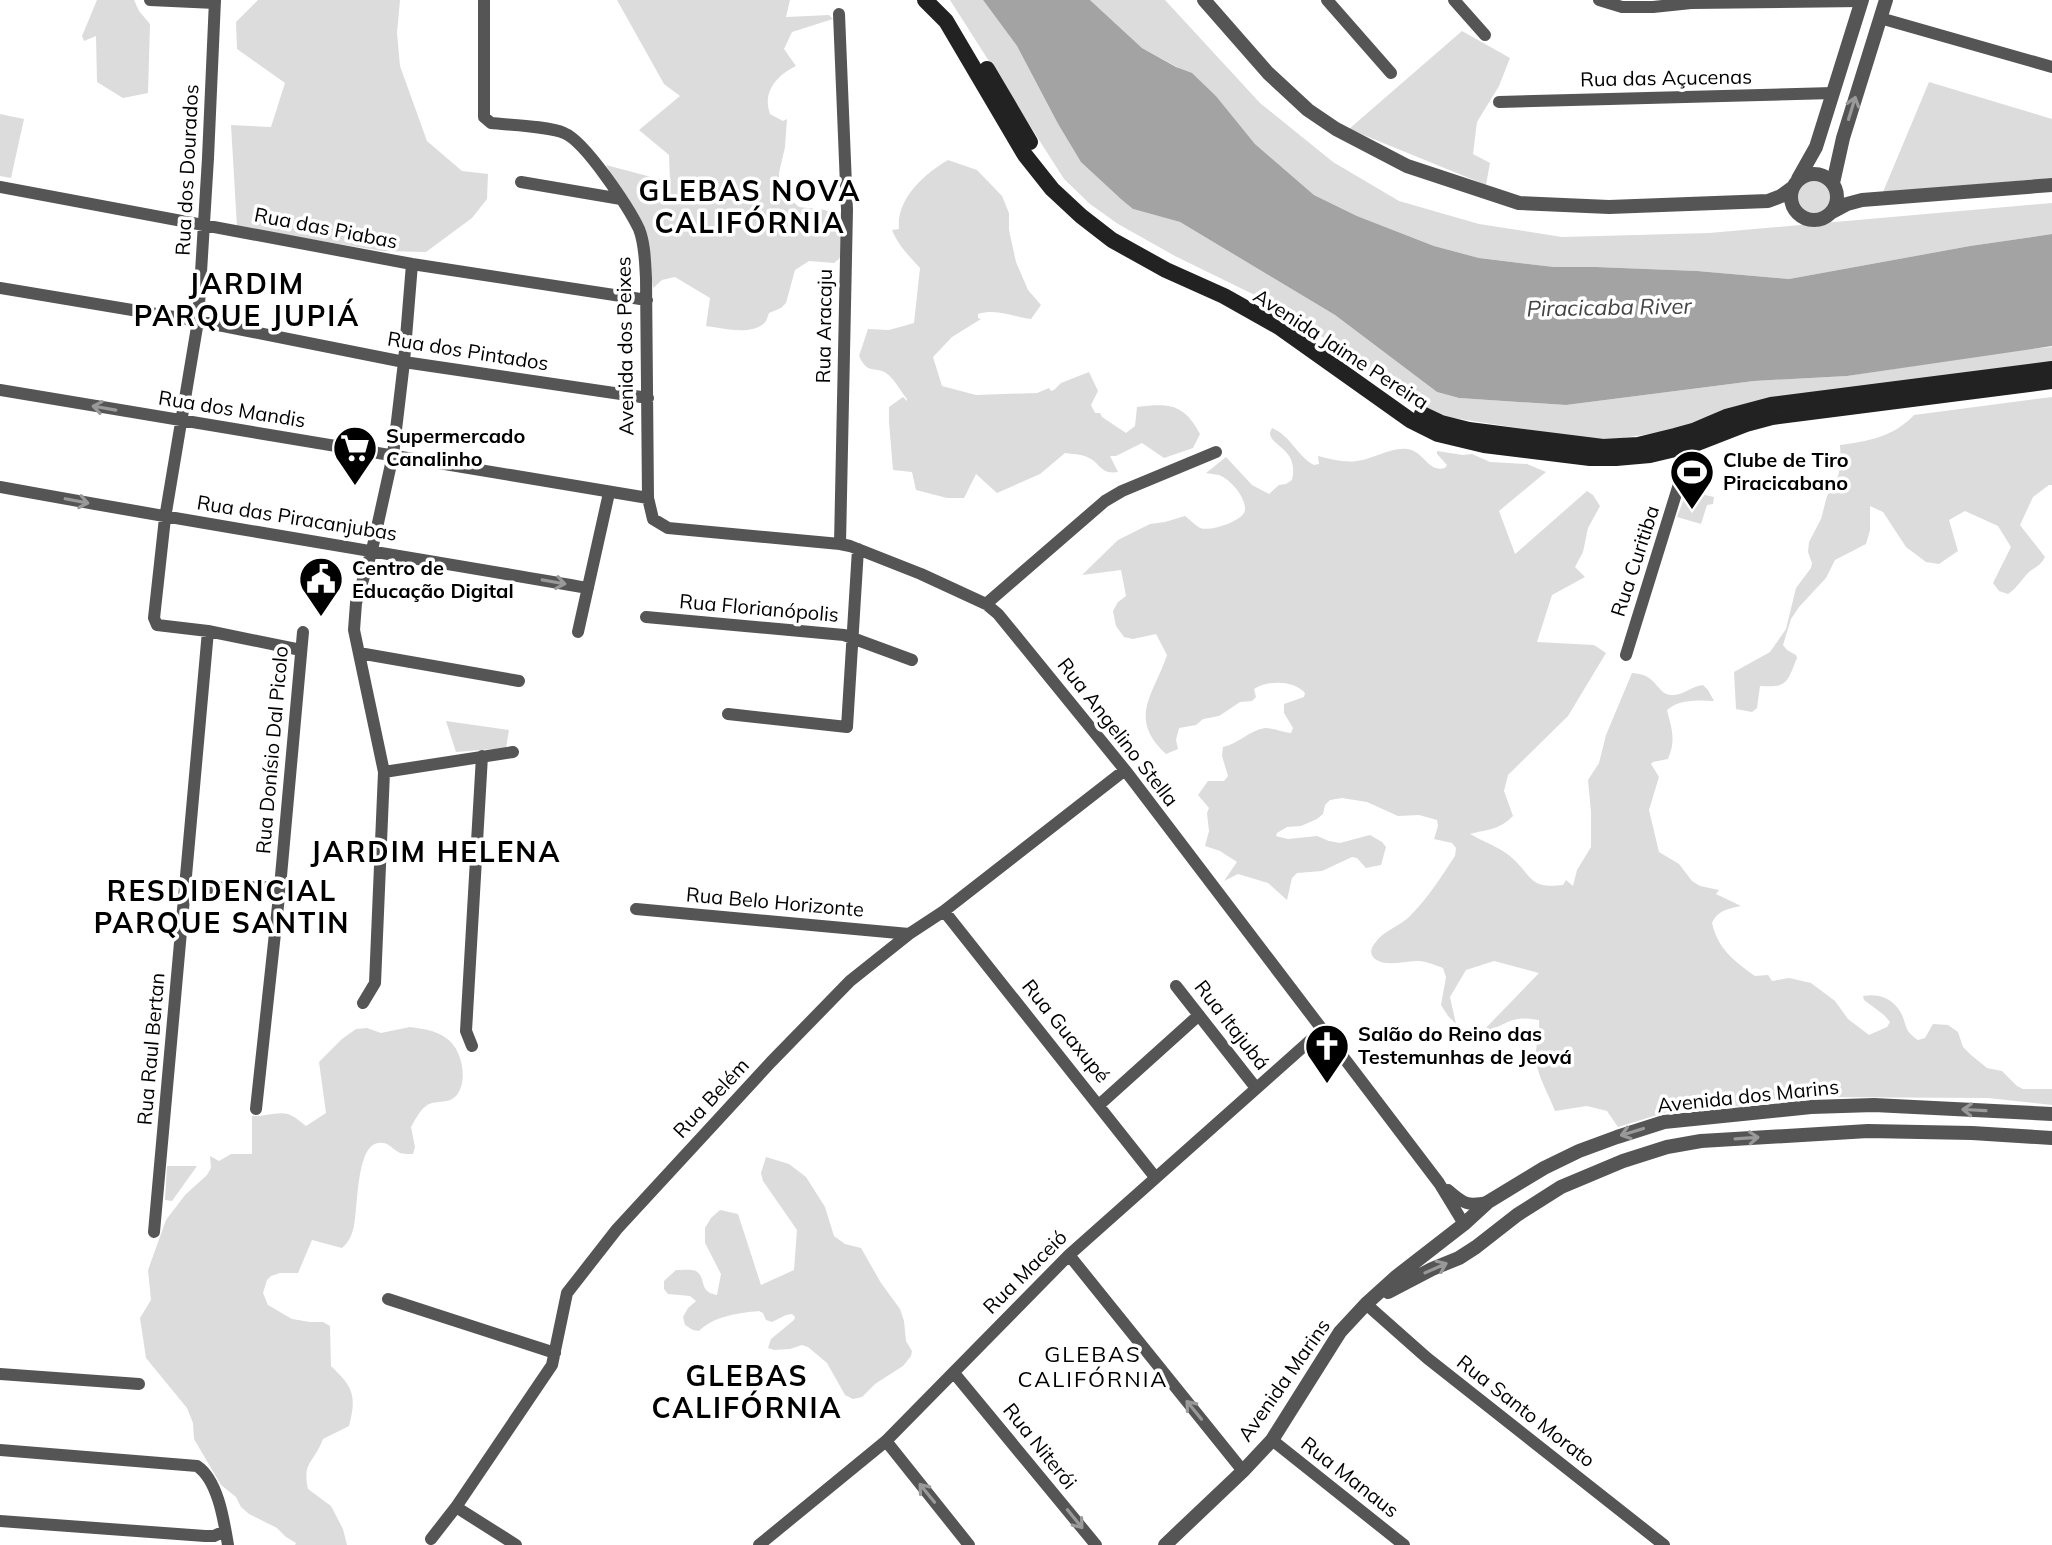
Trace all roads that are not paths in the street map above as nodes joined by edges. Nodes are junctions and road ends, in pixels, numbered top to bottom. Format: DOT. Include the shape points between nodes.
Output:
graph roads {
  1 [pos="150,0"];
  2 [pos="484,0"];
  3 [pos="925,0"];
  4 [pos="938,0"];
  5 [pos="1204,0"];
  6 [pos="1327,0"];
  7 [pos="1454,0"];
  8 [pos="1599,0"];
  9 [pos="1862,0"];
  10 [pos="1886,0"];
  11 [pos="215,1"];
  12 [pos="839,14"];
  13 [pos="1880,18"];
  14 [pos="1485,35"];
  15 [pos="2052,67"];
  16 [pos="1391,73"];
  17 [pos="1833,93"];
  18 [pos="1499,102"];
  19 [pos="1816,147"];
  20 [pos="1837,159"];
  21 [pos="521,182"];
  22 [pos="1795,184"];
  23 [pos="1834,184"];
  24 [pos="2052,185"];
  25 [pos="0,187"];
  26 [pos="621,199"];
  27 [pos="1862,200"];
  28 [pos="1768,201"];
  29 [pos="1796,212"];
  30 [pos="1832,212"];
  31 [pos="204,225"];
  32 [pos="412,264"];
  33 [pos="0,288"];
  34 [pos="647,300"];
  35 [pos="198,321"];
  36 [pos="404,362"];
  37 [pos="2052,369"];
  38 [pos="2052,381"];
  39 [pos="0,390"];
  40 [pos="648,398"];
  41 [pos="181,421"];
  42 [pos="1693,438"];
  43 [pos="1216,452"];
  44 [pos="393,455"];
  45 [pos="0,487"];
  46 [pos="609,493"];
  47 [pos="648,498"];
  48 [pos="165,518"];
  49 [pos="840,544"];
  50 [pos="858,549"];
  51 [pos="372,550"];
  52 [pos="588,588"];
  53 [pos="986,604"];
  54 [pos="646,617"];
  55 [pos="208,631"];
  56 [pos="303,632"];
  57 [pos="578,632"];
  58 [pos="853,639"];
  59 [pos="301,650"];
  60 [pos="359,653"];
  61 [pos="1626,655"];
  62 [pos="912,660"];
  63 [pos="519,681"];
  64 [pos="728,714"];
  65 [pos="513,752"];
  66 [pos="482,756"];
  67 [pos="1125,770"];
  68 [pos="384,772"];
  69 [pos="280,887"];
  70 [pos="186,888"];
  71 [pos="636,909"];
  72 [pos="944,911"];
  73 [pos="909,934"];
  74 [pos="1176,986"];
  75 [pos="363,1003"];
  76 [pos="1199,1015"];
  77 [pos="1322,1030"];
  78 [pos="472,1046"];
  79 [pos="1256,1088"];
  80 [pos="1099,1105"];
  81 [pos="256,1109"];
  82 [pos="2052,1114"];
  83 [pos="2052,1138"];
  84 [pos="1155,1177"];
  85 [pos="1439,1183"];
  86 [pos="1488,1202"];
  87 [pos="1517,1215"];
  88 [pos="1464,1224"];
  89 [pos="154,1232"];
  90 [pos="1487,1239"];
  91 [pos="1069,1255"];
  92 [pos="388,1299"];
  93 [pos="1366,1304"];
  94 [pos="555,1353"];
  95 [pos="954,1373"];
  96 [pos="0,1374"];
  97 [pos="139,1384"];
  98 [pos="1272,1440"];
  99 [pos="886,1441"];
  100 [pos="0,1450"];
  101 [pos="1243,1471"];
  102 [pos="456,1507"];
  103 [pos="0,1521"];
  104 [pos="225,1531"];
  105 [pos="431,1539"];
  106 [pos="228,1545"];
  107 [pos="516,1545"];
  108 [pos="759,1545"];
  109 [pos="969,1545"];
  110 [pos="1096,1545"];
  111 [pos="1165,1545"];
  112 [pos="1404,1545"];
  113 [pos="1664,1545"];
  1 -- 11 [label="street"];
  2 -- 26 [label="street, Avenida dos Peixes" via="484,117 491,123 566,133 583,146"];
  3 -- 42 [label="main road, Avenida Jaime Pereira" via="946,21 1025,155 1081,216 1112,240 1279,327 1410,420 1438,434 1484,445 1590,458 1650,455"];
  4 -- 42 [label="main road, Avenida Jaime Pereira" via="952,14 1032,147 1087,210 1115,232 1284,317 1413,410 1469,430 1603,447"];
  5 -- 28 [label="street" via="1308,110 1407,166 1519,203 1609,207"];
  6 -- 16 [label="street"];
  7 -- 14 [label="street"];
  8 -- 9 [label="street" via="1622,7"];
  9 -- 17 [label="street"];
  10 -- 13 [label="street"];
  11 -- 31 [label="street, Rua dos Dourados"];
  12 -- 49 [label="street, Rua Aracaju" via="847,210"];
  13 -- 15 [label="street"];
  20 -- 13 [label="street, one-way"];
  17 -- 18 [label="street, Rua das Açucenas"];
  17 -- 19 [label="street"];
  19 -- 20 [label="street" via="1824,158"];
  19 -- 22 [label="street"];
  20 -- 23 [label="street"];
  21 -- 26 [label="street"];
  22 -- 23 [label="street" via="1813,173"];
  22 -- 28 [label="street"];
  22 -- 29 [label="street" via="1791,200"];
  23 -- 27 [label="street"];
  23 -- 30 [label="street"];
  24 -- 27 [label="street"];
  25 -- 31 [label="street, Rua das Piabas"];
  26 -- 34 [label="street, Avenida dos Peixes" via="639,230"];
  27 -- 30 [label="street"];
  28 -- 29 [label="street"];
  29 -- 30 [label="street" via="1817,220"];
  31 -- 32 [label="street, Rua das Piabas"];
  31 -- 35 [label="street, Rua dos Dourados"];
  32 -- 34 [label="street, Rua das Piabas"];
  32 -- 36 [label="street"];
  33 -- 35 [label="street, Rua dos Pintados"];
  34 -- 40 [label="street, Avenida dos Peixes"];
  35 -- 36 [label="street, Rua dos Pintados"];
  35 -- 41 [label="street, Rua dos Dourados"];
  36 -- 40 [label="street, Rua dos Pintados"];
  36 -- 44 [label="street"];
  37 -- 42 [label="main road, Avenida Jaime Pereira" via="1771,405 1726,417"];
  38 -- 42 [label="main road, Avenida Jaime Pereira" via="1772,417"];
  41 -- 39 [label="street, Rua dos Mandis, one-way"];
  40 -- 47 [label="street, Avenida dos Peixes"];
  41 -- 44 [label="street, Rua dos Mandis"];
  41 -- 48 [label="street, Rua dos Dourados"];
  42 -- 61 [label="street, Rua Curitiba"];
  43 -- 53 [label="street" via="1105,501"];
  44 -- 46 [label="street, Rua dos Mandis"];
  44 -- 51 [label="street"];
  45 -- 48 [label="street, Rua das Piracanjubas, one-way"];
  46 -- 47 [label="street, Rua dos Mandis"];
  46 -- 52 [label="street"];
  47 -- 49 [label="street, Rua Angelino Stella" via="653,519 668,528"];
  48 -- 51 [label="street, Rua das Piracanjubas"];
  48 -- 55 [label="street, Rua dos Dourados" via="154,618 157,625"];
  49 -- 50 [label="street, Rua Angelino Stella"];
  50 -- 53 [label="street, Rua Angelino Stella"];
  50 -- 58 [label="street"];
  51 -- 52 [label="street, Rua das Piracanjubas, one-way"];
  51 -- 60 [label="street" via="356,603"];
  52 -- 57 [label="street"];
  53 -- 67 [label="street, Rua Angelino Stella"];
  54 -- 58 [label="street, Rua Florianópolis"];
  55 -- 59 [label="street"];
  55 -- 70 [label="street, Rua Raul Bertan"];
  56 -- 59 [label="street, Rua Donísio Dal Picolo"];
  58 -- 62 [label="street, Rua Florianópolis"];
  58 -- 64 [label="street" via="847,727"];
  59 -- 69 [label="street, Rua Donísio Dal Picolo"];
  60 -- 63 [label="street"];
  60 -- 68 [label="street"];
  65 -- 66 [label="street"];
  66 -- 68 [label="street"];
  66 -- 78 [label="street" via="466,1031"];
  67 -- 72 [label="street, Rua Belém"];
  67 -- 77 [label="street, Rua Angelino Stella"];
  68 -- 75 [label="street" via="375,983"];
  69 -- 70 [label="street"];
  69 -- 81 [label="street, Rua Donísio Dal Picolo"];
  70 -- 89 [label="street, Rua Raul Bertan"];
  71 -- 73 [label="street, Rua Belo Horizonte"];
  72 -- 73 [label="street, Rua Belém"];
  72 -- 80 [label="street, Rua Guaxupé"];
  73 -- 94 [label="street, Rua Belém" via="850,981 617,1229 567,1293"];
  74 -- 76 [label="street, Rua Itajubá"];
  76 -- 79 [label="street, Rua Itajubá"];
  76 -- 80 [label="street"];
  77 -- 79 [label="street, Rua Maceió"];
  77 -- 85 [label="street, Rua Angelino Stella"];
  79 -- 84 [label="street, Rua Maceió"];
  80 -- 84 [label="street, Rua Guaxupé"];
  82 -- 86 [label="street, Avenida dos Marins, one-way" via="1874,1105 1664,1122 1579,1151"];
  87 -- 83 [label="street, Avenida dos Marins, one-way" via="1597,1171 1701,1141 1868,1131"];
  84 -- 91 [label="street, Rua Maceió"];
  85 -- 86 [label="street" via="1463,1202"];
  85 -- 88 [label="street"];
  86 -- 87 [label="street" via="1514,1199"];
  86 -- 88 [label="street, Avenida dos Marins"];
  87 -- 90 [label="street, Avenida dos Marins"];
  88 -- 90 [label="street"];
  88 -- 93 [label="street, Avenida dos Marins"];
  93 -- 90 [label="street, Avenida dos Marins, one-way"];
  91 -- 95 [label="street, Rua Maceió"];
  101 -- 91 [label="street, one-way"];
  92 -- 94 [label="street"];
  93 -- 98 [label="street, Avenida Marins" via="1340,1332"];
  93 -- 113 [label="street, Rua Santo Morato"];
  94 -- 102 [label="street, Rua Belém"];
  95 -- 99 [label="street, Rua Maceió"];
  95 -- 110 [label="street, Rua Niterói, one-way"];
  96 -- 97 [label="street"];
  98 -- 101 [label="street, Avenida Marins"];
  98 -- 112 [label="street, Rua Manaus"];
  99 -- 108 [label="street, Rua Maceió"];
  109 -- 99 [label="street, one-way"];
  100 -- 104 [label="street" via="197,1466 217,1496"];
  101 -- 111 [label="street, Avenida Marins"];
  102 -- 105 [label="street, Rua Belém"];
  102 -- 107 [label="street"];
  103 -- 104 [label="street" via="205,1536"];
  104 -- 106 [label="street"];
}
